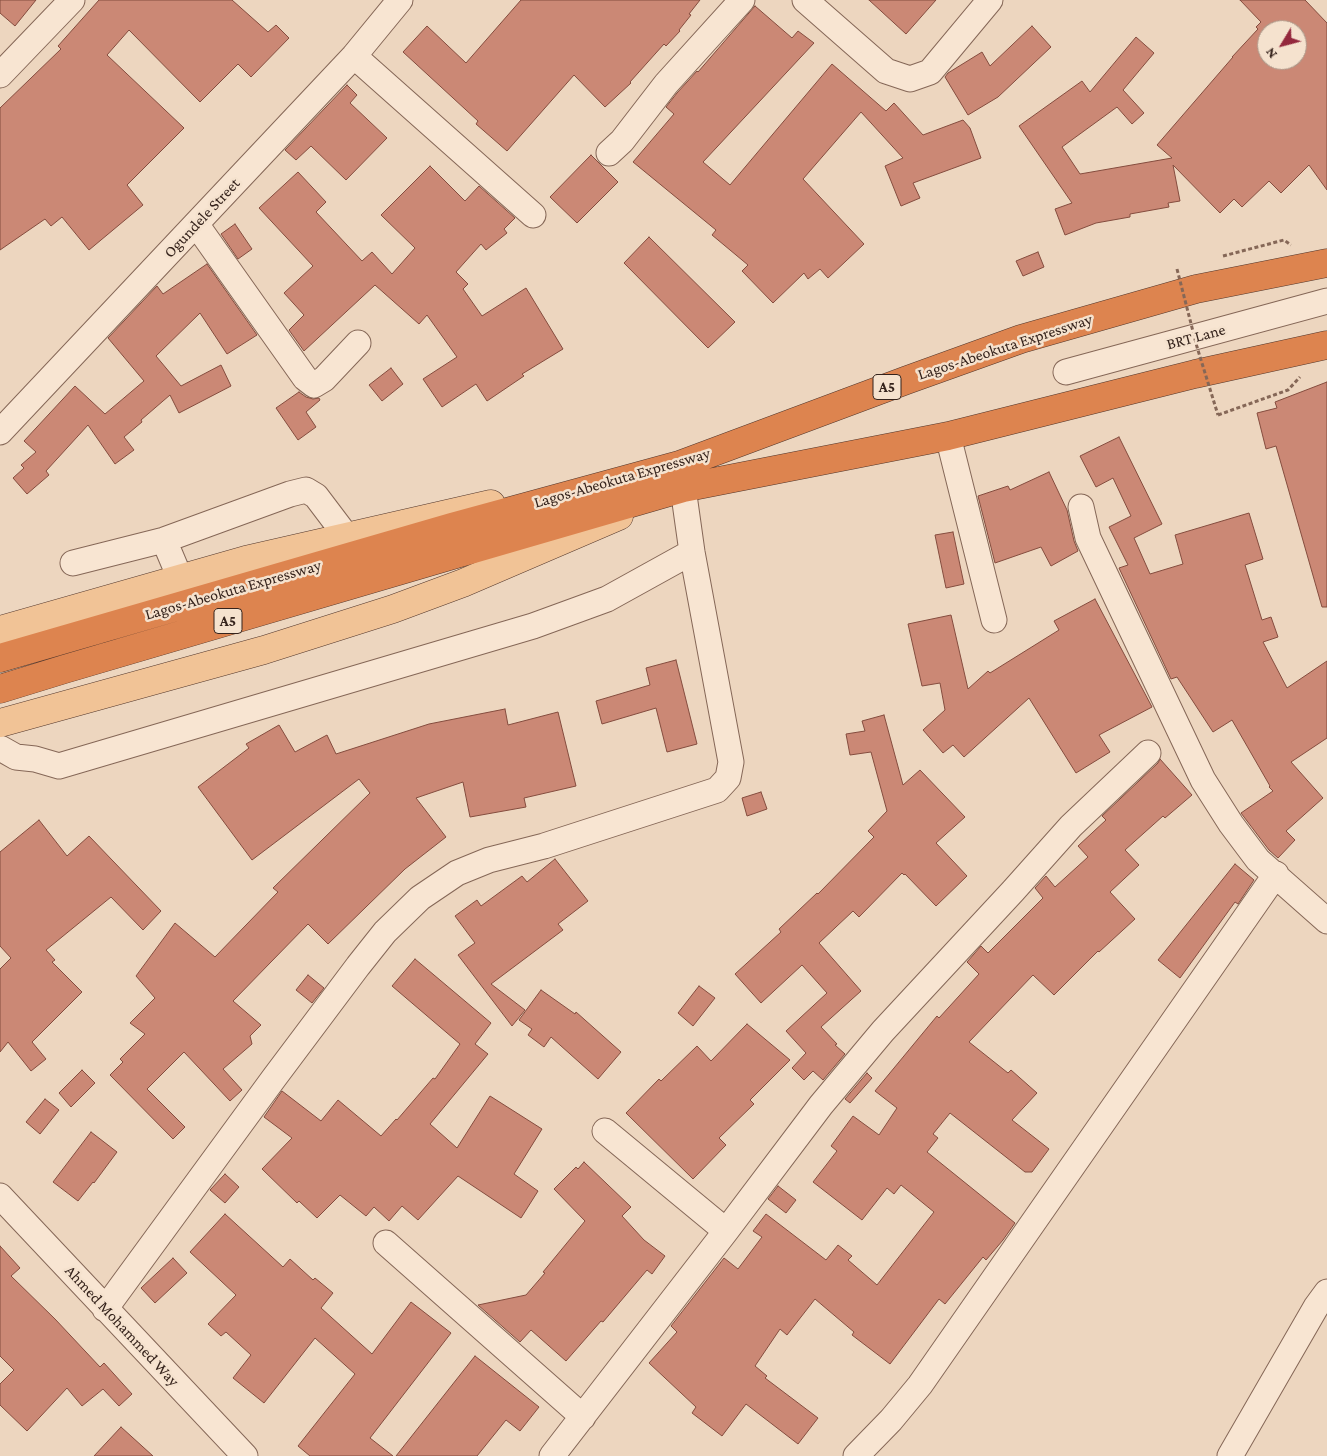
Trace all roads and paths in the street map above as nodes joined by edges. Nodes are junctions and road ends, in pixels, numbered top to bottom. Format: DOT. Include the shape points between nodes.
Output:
graph roads {
  1 [pos="72,0"];
  2 [pos="400,0"];
  3 [pos="742,0"];
  4 [pos="805,0"];
  5 [pos="990,0"];
  6 [pos="354,56"];
  7 [pos="0,75"];
  8 [pos="609,153"];
  9 [pos="533,215"];
  10 [pos="196,224"];
  11 [pos="1284,240"];
  12 [pos="1221,257"];
  13 [pos="1327,263"];
  14 [pos="1186,266"];
  15 [pos="1327,301"];
  16 [pos="358,343"];
  17 [pos="1327,345"];
  18 [pos="1066,372"];
  19 [pos="1288,390"];
  20 [pos="0,432"];
  21 [pos="948,436"];
  22 [pos="681,476"];
  23 [pos="1081,507"];
  24 [pos="347,537"];
  25 [pos="164,540"];
  26 [pos="692,552"];
  27 [pos="73,563"];
  28 [pos="180,578"];
  29 [pos="994,620"];
  30 [pos="0,630"];
  31 [pos="0,658"];
  32 [pos="0,689"];
  33 [pos="0,723"];
  34 [pos="0,748"];
  35 [pos="1148,753"];
  36 [pos="1276,874"];
  37 [pos="1327,921"];
  38 [pos="605,1131"];
  39 [pos="0,1196"];
  40 [pos="726,1231"];
  41 [pos="386,1243"];
  42 [pos="1323,1305"];
  43 [pos="105,1309"];
  44 [pos="583,1416"];
  45 [pos="244,1456"];
  46 [pos="552,1456"];
  47 [pos="856,1456"];
  48 [pos="1230,1456"];
  1 -- 7 [label="street"];
  2 -- 6 [label="street, Ogundele Street"];
  3 -- 8 [label="street"];
  4 -- 5 [label="street" via="886,71 910,79 930,72"];
  6 -- 9 [label="street"];
  6 -- 10 [label="street, Ogundele Street"];
  10 -- 16 [label="street" via="305,378 314,385 324,379"];
  10 -- 20 [label="street, Ogundele Street"];
  11 -- 12 [label="path"];
  13 -- 22 [label="highway, Lagos-Abeokuta Expressway / A5" via="1196,289 1021,339 898,383"];
  14 -- 19 [label="path, bridge" via="1177,269 1218,415"];
  15 -- 18 [label="street, BRT Lane"];
  17 -- 21 [label="highway, Lagos-Abeokuta Expressway / A5" via="1195,374"];
  21 -- 22 [label="highway, Lagos-Abeokuta Expressway / A5"];
  21 -- 29 [label="street"];
  22 -- 24 [label="main road" via="445,514"];
  22 -- 26 [label="street"];
  22 -- 31 [label="highway, Lagos-Abeokuta Expressway / A5" via="452,527"];
  22 -- 32 [label="highway, Lagos-Abeokuta Expressway / A5" via="446,556"];
  22 -- 33 [label="main road" via="463,583 393,609 264,650"];
  23 -- 36 [label="street" via="1088,538 1203,780 1258,860"];
  24 -- 25 [label="street" via="316,496 306,490"];
  24 -- 28 [label="main road"];
  25 -- 27 [label="street"];
  25 -- 28 [label="street"];
  26 -- 34 [label="street" via="607,599 533,626 59,766 16,757"];
  26 -- 43 [label="street" via="731,762 728,778 717,790 544,846 489,860 457,873 420,898 385,932 358,966"];
  28 -- 30 [label="main road"];
  35 -- 40 [label="street" via="1071,826 883,1031 821,1105"];
  36 -- 37 [label="street"];
  36 -- 47 [label="street" via="920,1385"];
  38 -- 40 [label="street"];
  39 -- 43 [label="street, Ahmed Mohammed Way"];
  40 -- 44 [label="street"];
  41 -- 44 [label="street"];
  42 -- 48 [label="street"];
  43 -- 45 [label="street, Ahmed Mohammed Way"];
  44 -- 46 [label="street"];
}
